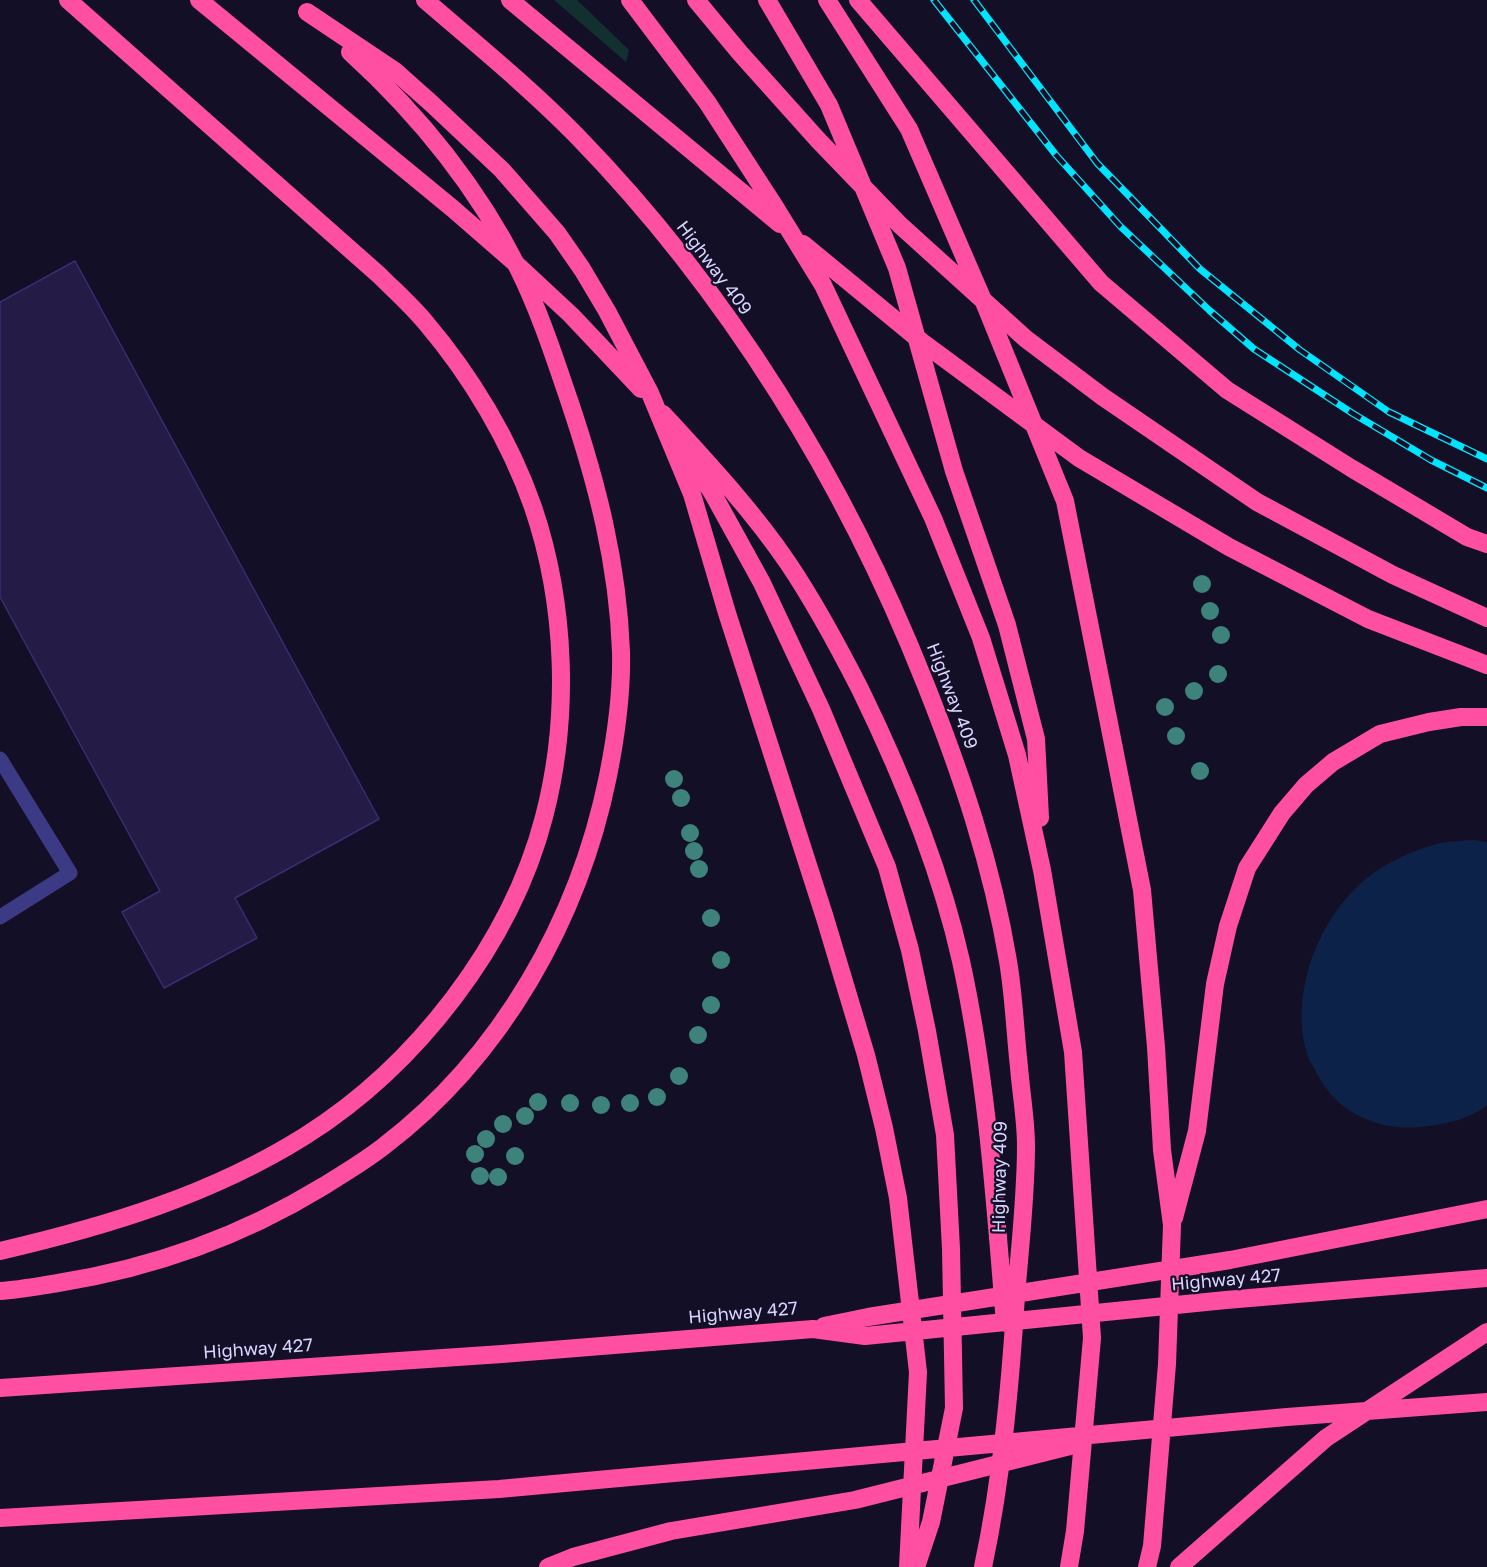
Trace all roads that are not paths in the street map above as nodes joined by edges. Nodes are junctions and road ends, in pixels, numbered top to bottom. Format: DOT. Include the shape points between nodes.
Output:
graph roads {
  1 [pos="68,0"];
  2 [pos="199,0"];
  3 [pos="425,0"];
  4 [pos="510,0"];
  5 [pos="630,0"];
  6 [pos="696,0"];
  7 [pos="767,0"];
  8 [pos="826,0"];
  9 [pos="858,0"];
  10 [pos="300,6"];
  11 [pos="645,393"];
  12 [pos="1487,544"];
  13 [pos="1487,618"];
  14 [pos="1487,665"];
  15 [pos="1487,717"];
  16 [pos="0,759"];
  17 [pos="1042,870"];
  18 [pos="0,917"];
  19 [pos="1487,1209"];
  20 [pos="1172,1225"];
  21 [pos="0,1251"];
  22 [pos="1487,1278"];
  23 [pos="0,1291"];
  24 [pos="813,1329"];
  25 [pos="1487,1332"];
  26 [pos="1011,1383"];
  27 [pos="0,1388"];
  28 [pos="1487,1402"];
  29 [pos="1127,1432"];
  30 [pos="0,1518"];
  31 [pos="548,1567"];
  32 [pos="908,1567"];
  33 [pos="916,1567"];
  34 [pos="983,1567"];
  35 [pos="1069,1567"];
  36 [pos="1147,1567"];
  37 [pos="1179,1567"];
  1 -- 21 [label="highway" via="379,275 425,321 458,364 513,459 533,507 556,610 559,721 544,817 513,901 459,991 384,1074 305,1136 237,1173 158,1207"];
  2 -- 11 [label="highway" via="452,208 571,315"];
  3 -- 26 [label="highway, Highway 409" via="576,135 634,199 724,313 808,440 854,523 910,645 975,819 1008,963 1026,1144"];
  4 -- 14 [label="highway" via="922,342 1079,458 1229,547 1368,619"];
  5 -- 17 [label="highway" via="740,152 823,285 858,357 933,518 981,638 1017,755"];
  6 -- 13 [label="highway" via="818,140 900,225 1026,339 1257,502 1393,575"];
  7 -- 17 [label="highway" via="829,105 897,268 954,471 1007,625 1036,739"];
  8 -- 20 [label="highway" via="909,129 1065,501 1142,890 1162,1150"];
  9 -- 12 [label="highway" via="1110,291 1227,390 1467,537"];
  10 -- 23 [label="highway" via="405,107 467,185 515,262 542,326 593,474 616,583 621,655 618,706 602,803 563,917 517,1001 453,1082 386,1145 282,1212 218,1241 167,1259 86,1279"];
  10 -- 32 [label="highway" via="395,71 502,170 557,233 607,311 645,382 692,494 825,918 884,1128 898,1198 918,1372"];
  11 -- 26 [label="highway" via="733,491 789,564 839,647 884,738 916,819 961,961 985,1100"];
  11 -- 33 [label="highway" via="713,494 774,608 821,709 886,867 917,984 945,1135 954,1408 931,1522"];
  15 -- 20 [label="highway" via="1429,722 1380,734 1333,762 1282,813 1247,868 1218,972 1197,1131"];
  16 -- 18 [label="lane" via="70,873"];
  17 -- 35 [label="highway" via="1073,1052 1092,1338"];
  19 -- 24 [label="highway" via="1230,1260"];
  20 -- 36 [label="highway" via="1167,1364"];
  22 -- 24 [label="highway, Highway 427" via="865,1336"];
  24 -- 27 [label="highway, Highway 427"];
  25 -- 37 [label="highway" via="1326,1438"];
  26 -- 34 [label="highway, Highway 409"];
  28 -- 29 [label="highway"];
  29 -- 30 [label="highway" via="499,1489"];
  29 -- 31 [label="highway" via="855,1500 671,1531"];
}
